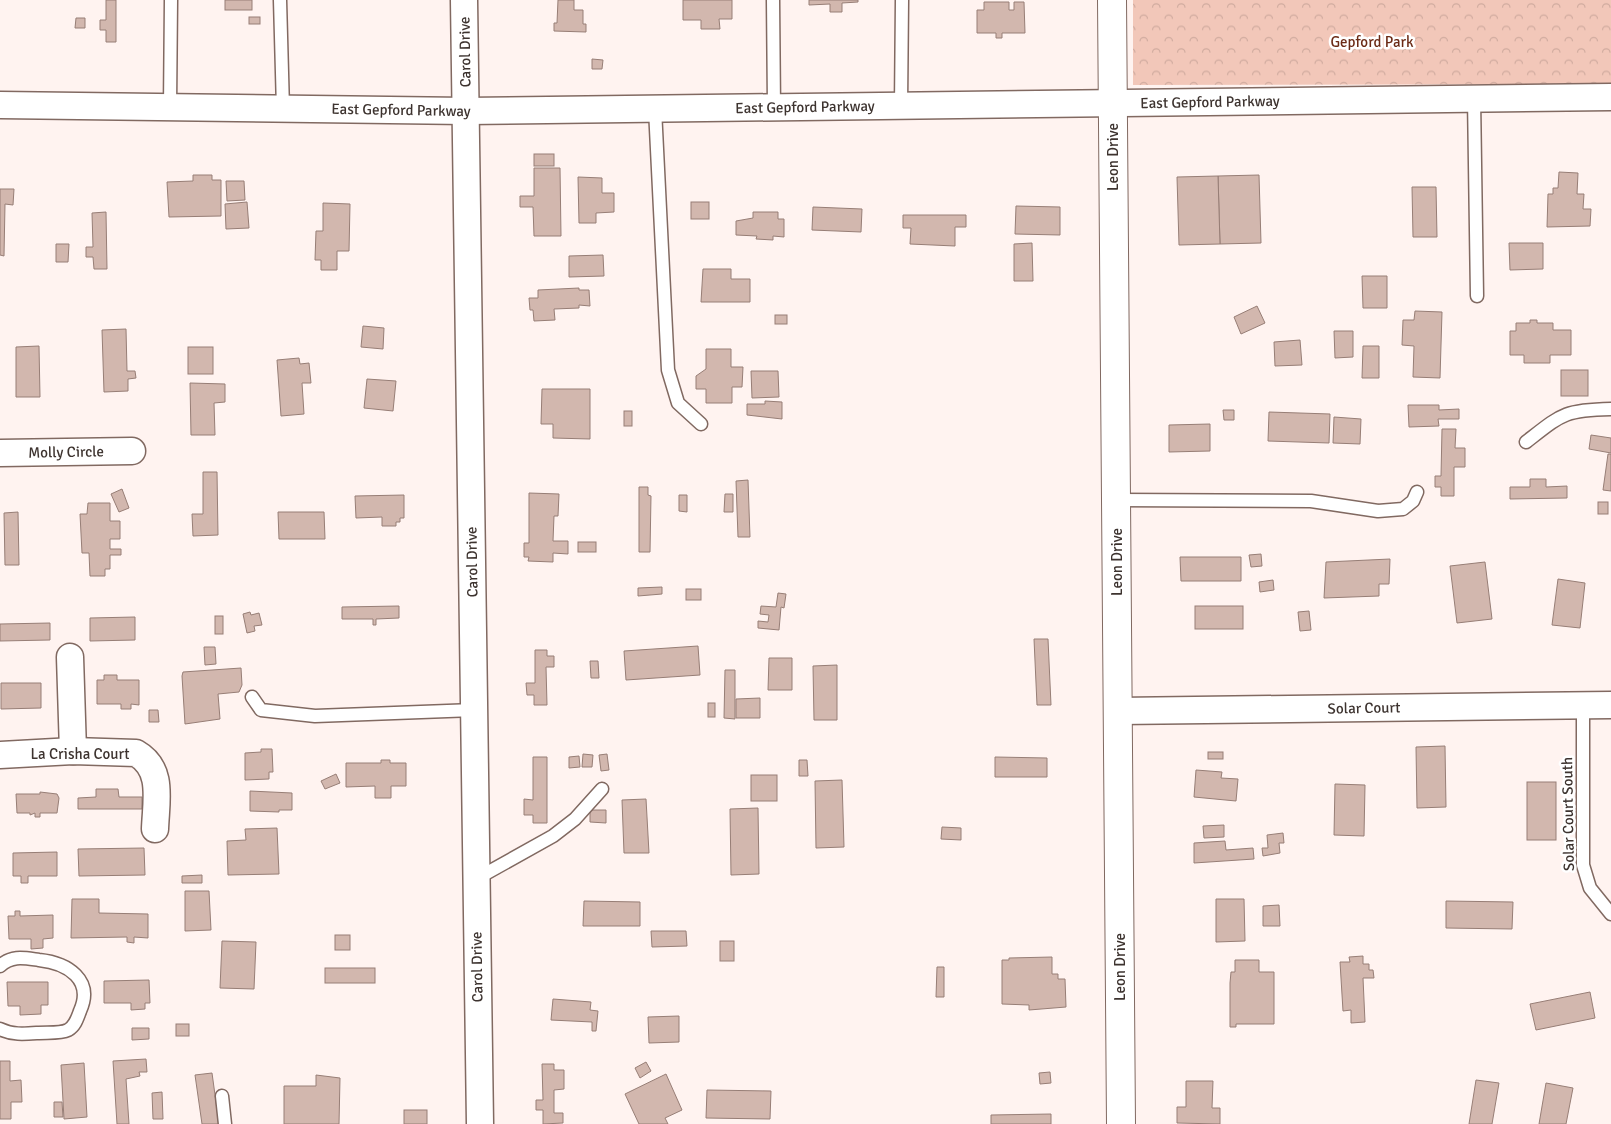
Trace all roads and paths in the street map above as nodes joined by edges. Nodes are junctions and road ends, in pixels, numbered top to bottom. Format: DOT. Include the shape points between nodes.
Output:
graph roads {
  1 [pos="171,0"];
  2 [pos="280,0"];
  3 [pos="464,0"];
  4 [pos="773,0"];
  5 [pos="902,0"];
  6 [pos="1112,0"];
  7 [pos="1611,96"];
  8 [pos="1474,98"];
  9 [pos="1113,104"];
  10 [pos="0,105"];
  11 [pos="901,106"];
  12 [pos="170,107"];
  13 [pos="774,107"];
  14 [pos="283,109"];
  15 [pos="656,109"];
  16 [pos="466,111"];
  17 [pos="1476,296"];
  18 [pos="1611,409"];
  19 [pos="701,424"];
  20 [pos="1526,442"];
  21 [pos="132,451"];
  22 [pos="0,453"];
  23 [pos="1417,492"];
  24 [pos="1116,500"];
  25 [pos="70,657"];
  26 [pos="252,697"];
  27 [pos="1611,704"];
  28 [pos="1583,705"];
  29 [pos="474,710"];
  30 [pos="1118,711"];
  31 [pos="73,751"];
  32 [pos="0,755"];
  33 [pos="602,789"];
  34 [pos="155,829"];
  35 [pos="476,879"];
  36 [pos="1611,914"];
  37 [pos="0,966"];
  38 [pos="0,1029"];
  39 [pos="222,1096"];
  40 [pos="225,1124"];
  41 [pos="480,1124"];
  42 [pos="1121,1124"];
  1 -- 12 [label="lane"];
  2 -- 14 [label="lane"];
  3 -- 16 [label="street, Carol Drive"];
  4 -- 13 [label="lane"];
  5 -- 11 [label="lane"];
  6 -- 9 [label="street, Leon Drive"];
  7 -- 8 [label="street, East Gepford Parkway"];
  8 -- 9 [label="street, East Gepford Parkway"];
  8 -- 17 [label="lane"];
  9 -- 11 [label="street, East Gepford Parkway"];
  9 -- 24 [label="street, Leon Drive"];
  10 -- 12 [label="street, East Gepford Parkway"];
  11 -- 13 [label="street, East Gepford Parkway"];
  12 -- 14 [label="street, East Gepford Parkway"];
  13 -- 15 [label="street, East Gepford Parkway"];
  14 -- 16 [label="street, East Gepford Parkway"];
  15 -- 16 [label="street, East Gepford Parkway"];
  15 -- 19 [label="lane" via="668,370 678,403"];
  16 -- 29 [label="street, Carol Drive"];
  18 -- 20 [label="lane" via="1570,411"];
  21 -- 22 [label="street, Molly Circle"];
  23 -- 24 [label="lane" via="1413,501 1403,509 1378,511 1311,500"];
  24 -- 30 [label="street, Leon Drive"];
  25 -- 31 [label="street"];
  26 -- 29 [label="lane" via="261,710 314,716"];
  27 -- 28 [label="street, Solar Court"];
  28 -- 30 [label="street, Solar Court"];
  28 -- 36 [label="lane, Solar Court South" via="1583,865 1590,888"];
  29 -- 35 [label="street, Carol Drive"];
  30 -- 42 [label="street, Leon Drive"];
  31 -- 32 [label="street, La Crisha Court"];
  31 -- 34 [label="street, La Crisha Court" via="136,753 145,758 153,767 156,785"];
  33 -- 35 [label="lane" via="553,836"];
  35 -- 41 [label="street, Carol Drive"];
  37 -- 38 [label="lane" via="8,959 18,957 57,962 72,970 86,1000 74,1026 66,1031 18,1034"];
  39 -- 40 [label="lane"];
}
